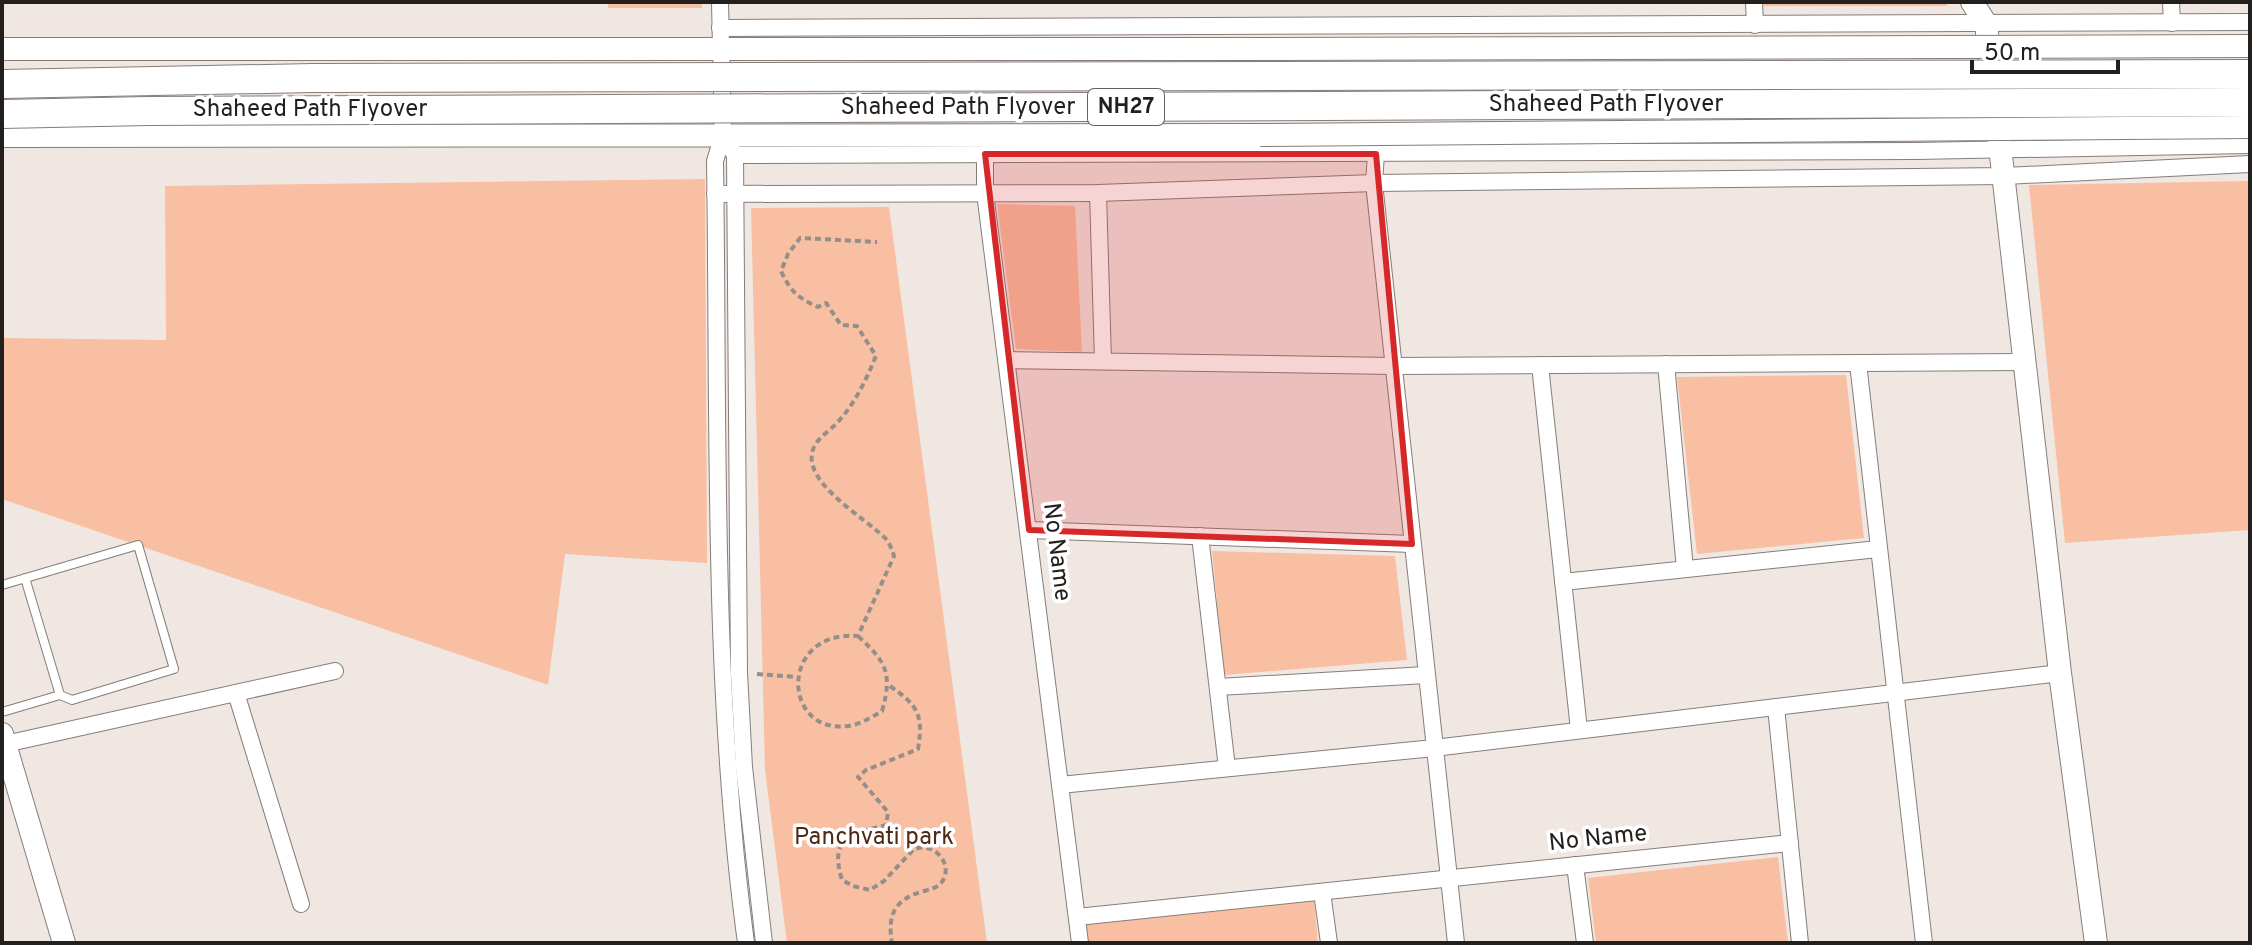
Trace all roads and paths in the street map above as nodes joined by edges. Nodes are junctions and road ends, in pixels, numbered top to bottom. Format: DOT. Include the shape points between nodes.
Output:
graph roads {
  1 [pos="720,2"];
  2 [pos="1754,2"];
  3 [pos="1972,2"];
  4 [pos="1996,2"];
  5 [pos="2171,2"];
  6 [pos="2250,22"];
  7 [pos="2172,23"];
  8 [pos="1986,24"];
  9 [pos="1755,25"];
  10 [pos="720,39"];
  11 [pos="2250,46"];
  12 [pos="2,49"];
  13 [pos="2250,74"];
  14 [pos="2,84"];
  15 [pos="2250,102"];
  16 [pos="2,114"];
  17 [pos="2250,127"];
  18 [pos="723,135"];
  19 [pos="2,136"];
  20 [pos="2250,145"];
  21 [pos="2002,148"];
  22 [pos="985,154"];
  23 [pos="1376,154"];
  24 [pos="735,155"];
  25 [pos="2250,164"];
  26 [pos="2005,176"];
  27 [pos="1374,183"];
  28 [pos="985,193"];
  29 [pos="1098,193"];
  30 [pos="715,194"];
  31 [pos="735,194"];
  32 [pos="877,242"];
  33 [pos="1007,360"];
  34 [pos="1103,361"];
  35 [pos="2026,362"];
  36 [pos="1858,363"];
  37 [pos="1666,364"];
  38 [pos="1540,365"];
  39 [pos="1393,366"];
  40 [pos="1029,530"];
  41 [pos="1200,536"];
  42 [pos="1412,544"];
  43 [pos="1878,549"];
  44 [pos="1685,569"];
  45 [pos="25,578"];
  46 [pos="1563,582"];
  47 [pos="2,585"];
  48 [pos="858,636"];
  49 [pos="335,671"];
  50 [pos="739,673"];
  51 [pos="2060,673"];
  52 [pos="1426,675"];
  53 [pos="797,677"];
  54 [pos="890,686"];
  55 [pos="1218,687"];
  56 [pos="1894,692"];
  57 [pos="236,693"];
  58 [pos="60,695"];
  59 [pos="1776,707"];
  60 [pos="2,712"];
  61 [pos="1579,730"];
  62 [pos="4,739"];
  63 [pos="1434,748"];
  64 [pos="1227,768"];
  65 [pos="1060,785"];
  66 [pos="1790,843"];
  67 [pos="1575,865"];
  68 [pos="1449,878"];
  69 [pos="1322,892"];
  70 [pos="301,904"];
  71 [pos="1077,917"];
  72 [pos="64,943"];
  73 [pos="746,943"];
  74 [pos="764,943"];
  75 [pos="892,943"];
  76 [pos="1080,943"];
  77 [pos="1329,943"];
  78 [pos="1456,943"];
  79 [pos="1585,943"];
  80 [pos="1800,943"];
  81 [pos="1924,943"];
  82 [pos="2096,943"];
  1 -- 10 [label="street"];
  2 -- 9 [label="street"];
  3 -- 8 [label="street"];
  4 -- 8 [label="street"];
  5 -- 7 [label="street"];
  6 -- 7 [label="street"];
  7 -- 8 [label="street"];
  8 -- 9 [label="street"];
  8 -- 21 [label="street"];
  9 -- 10 [label="street"];
  10 -- 11 [label="street, bridge" via="1253,49"];
  10 -- 12 [label="street"];
  10 -- 18 [label="street"];
  13 -- 14 [label="highway, Shaheed Path Flyover / NH27, bridge" via="328,78"];
  15 -- 16 [label="highway, Shaheed Path Flyover / NH27, bridge"];
  17 -- 18 [label="street, bridge"];
  18 -- 19 [label="street"];
  18 -- 24 [label="street"];
  18 -- 30 [label="street" via="715,161"];
  20 -- 21 [label="street"];
  21 -- 23 [label="street"];
  21 -- 26 [label="street"];
  22 -- 23 [label="street"];
  22 -- 24 [label="street"];
  22 -- 28 [label="street, No Name"];
  23 -- 27 [label="street"];
  24 -- 31 [label="street"];
  25 -- 26 [label="street"];
  26 -- 27 [label="street"];
  26 -- 35 [label="street"];
  27 -- 29 [label="street"];
  27 -- 39 [label="street"];
  28 -- 29 [label="street"];
  28 -- 31 [label="street"];
  28 -- 33 [label="street, No Name"];
  29 -- 34 [label="street"];
  30 -- 31 [label="street"];
  30 -- 73 [label="street" via="722,671 727,779"];
  31 -- 50 [label="street"];
  32 -- 48 [label="path" via="800,238 781,271 801,299 818,307 826,303 841,325 857,326 876,356 864,385 815,445 811,459 815,474 888,541 894,556"];
  33 -- 34 [label="street"];
  33 -- 40 [label="street, No Name"];
  34 -- 39 [label="street"];
  35 -- 36 [label="street"];
  35 -- 51 [label="street"];
  36 -- 37 [label="street"];
  36 -- 43 [label="street"];
  37 -- 38 [label="street"];
  37 -- 44 [label="street"];
  38 -- 39 [label="street"];
  38 -- 46 [label="street"];
  39 -- 42 [label="street"];
  40 -- 41 [label="street"];
  40 -- 65 [label="street, No Name"];
  41 -- 42 [label="street"];
  41 -- 55 [label="street"];
  42 -- 52 [label="street"];
  43 -- 44 [label="street"];
  43 -- 56 [label="street"];
  44 -- 46 [label="street"];
  45 -- 47 [label="lane"];
  45 -- 58 [label="lane"];
  45 -- 58 [label="lane" via="138,545 174,669 72,700"];
  46 -- 61 [label="street"];
  48 -- 53 [label="path" via="827,639 812,650"];
  48 -- 54 [label="path" via="877,654"];
  49 -- 57 [label="street"];
  50 -- 53 [label="path"];
  50 -- 74 [label="street"];
  51 -- 56 [label="street"];
  51 -- 82 [label="street"];
  52 -- 55 [label="street"];
  52 -- 63 [label="street"];
  53 -- 54 [label="path" via="805,709 832,725 847,726 882,711"];
  54 -- 75 [label="path" via="911,701 918,716 918,749 858,777 888,812 886,825 849,834 836,861 842,880 870,890 914,849 928,848 940,855 945,877 939,887 905,897 897,906 889,925"];
  55 -- 64 [label="street"];
  56 -- 59 [label="street"];
  56 -- 81 [label="street"];
  57 -- 62 [label="street"];
  57 -- 70 [label="street"];
  58 -- 60 [label="lane"];
  59 -- 61 [label="street"];
  59 -- 66 [label="street"];
  61 -- 63 [label="street"];
  62 -- 72 [label="street"];
  63 -- 64 [label="street"];
  63 -- 68 [label="street"];
  64 -- 65 [label="street"];
  65 -- 71 [label="street, No Name"];
  66 -- 67 [label="street, No Name"];
  66 -- 80 [label="street"];
  67 -- 68 [label="street, No Name"];
  67 -- 79 [label="street"];
  68 -- 69 [label="street, No Name"];
  68 -- 78 [label="street"];
  69 -- 71 [label="street, No Name"];
  69 -- 77 [label="street"];
  71 -- 76 [label="street, No Name"];
}
